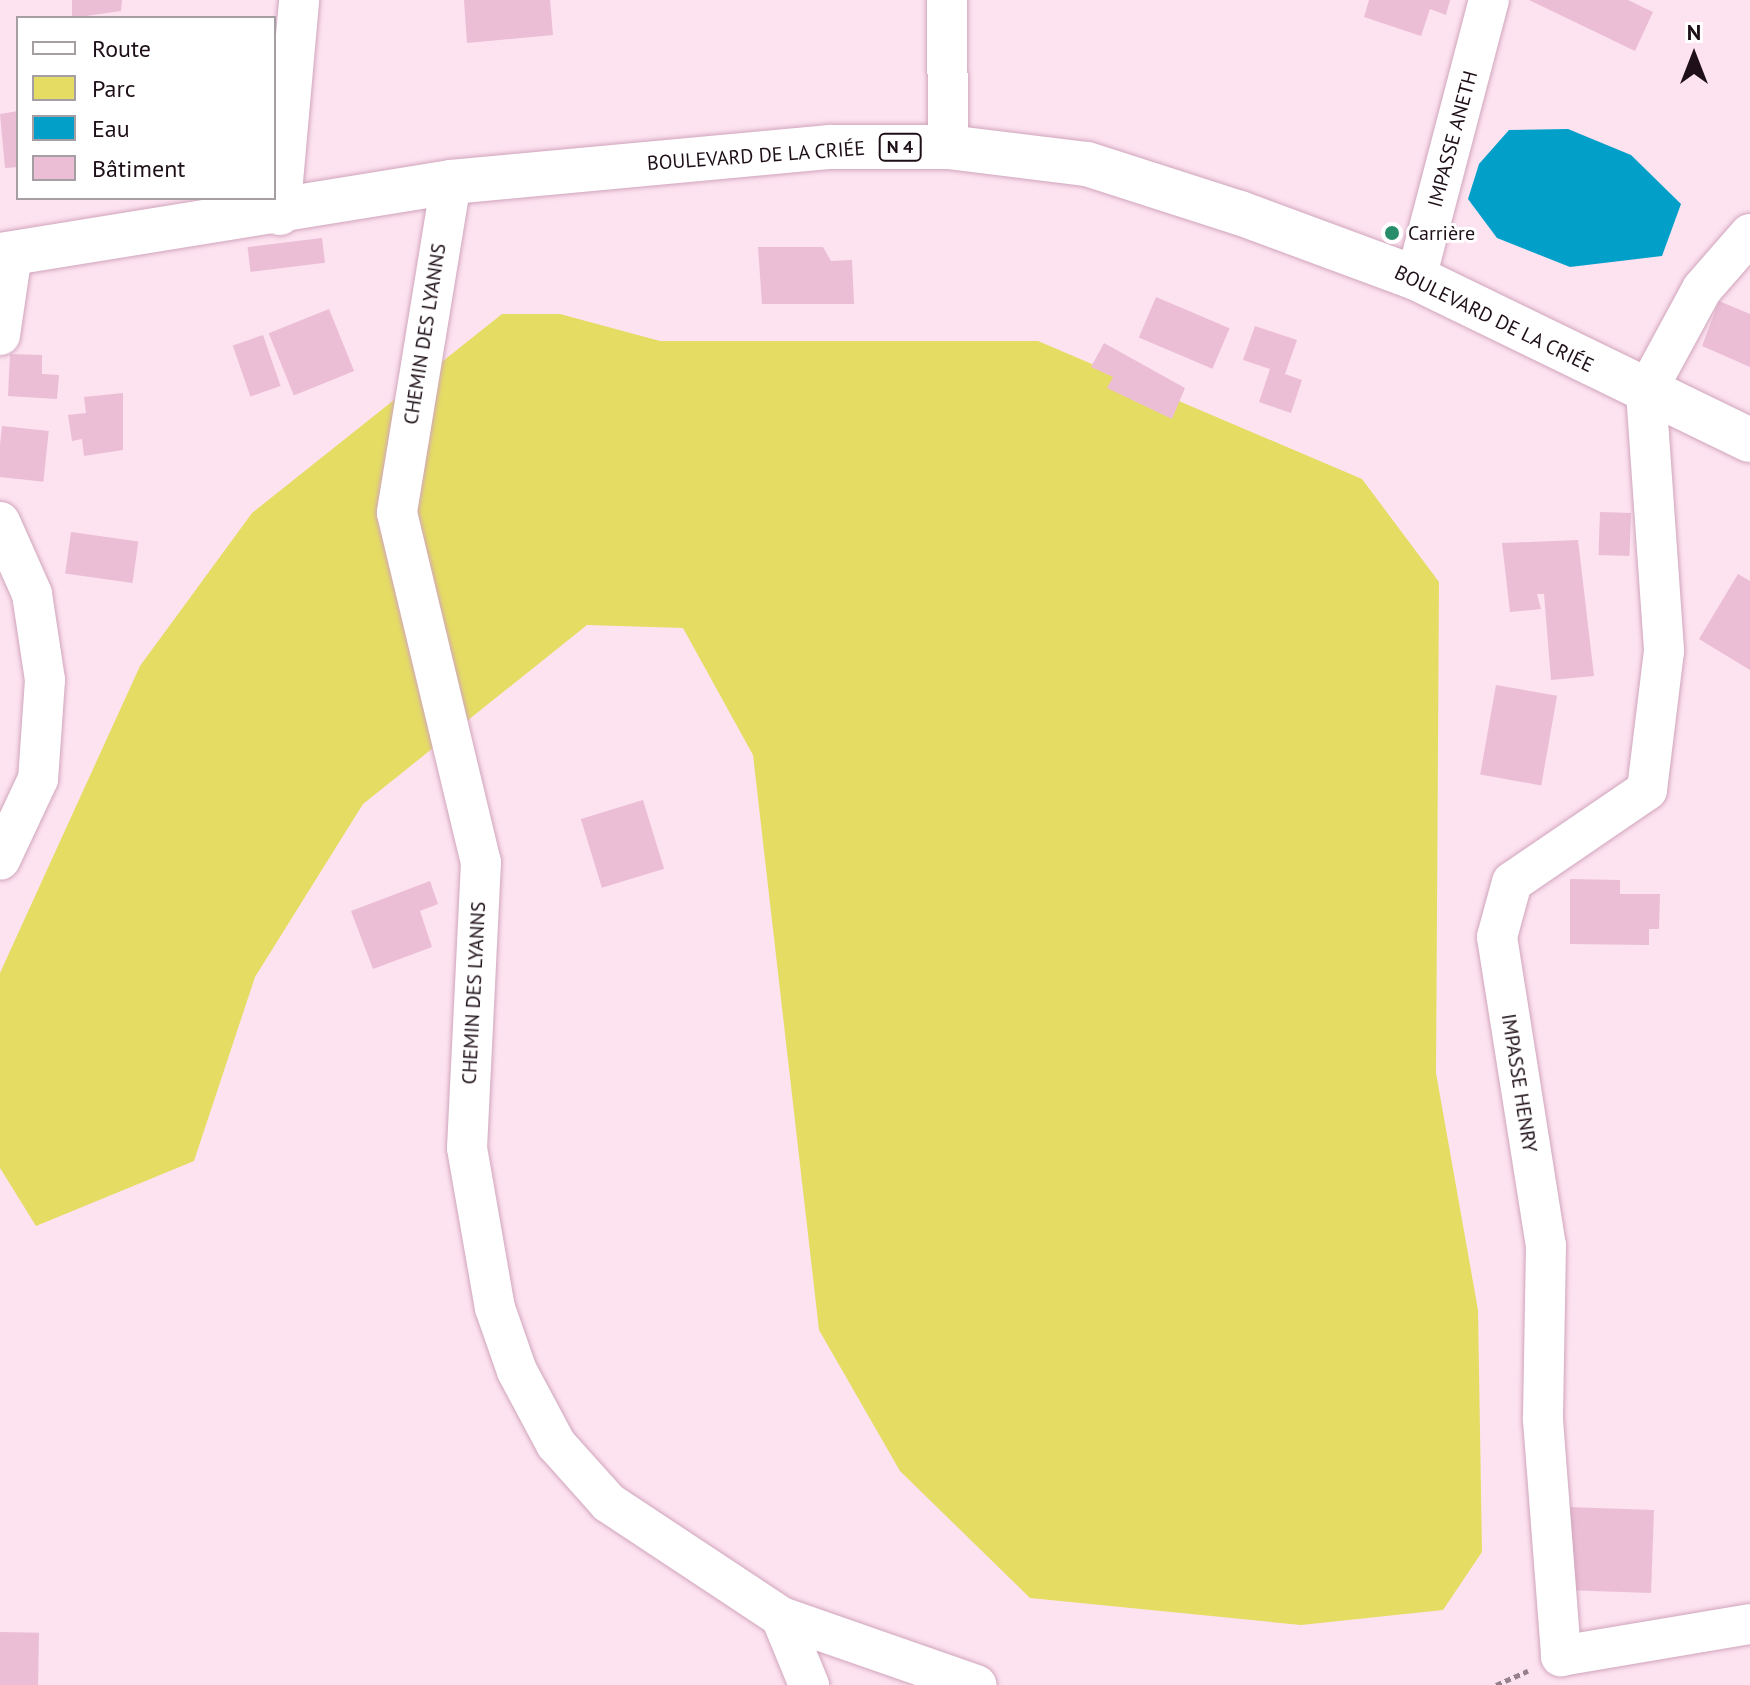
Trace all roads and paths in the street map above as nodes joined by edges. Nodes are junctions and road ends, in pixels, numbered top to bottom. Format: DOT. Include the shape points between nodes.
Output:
graph roads {
  1 [pos="299,0"];
  2 [pos="947,0"];
  3 [pos="1489,0"];
  4 [pos="948,147"];
  5 [pos="451,182"];
  6 [pos="280,215"];
  7 [pos="1750,234"];
  8 [pos="6,255"];
  9 [pos="1416,278"];
  10 [pos="0,335"];
  11 [pos="1646,392"];
  12 [pos="1750,440"];
  13 [pos="0,522"];
  14 [pos="0,860"];
  15 [pos="781,1617"];
  16 [pos="1750,1624"];
  17 [pos="809,1685"];
  18 [pos="976,1685"];
  1 -- 6 [label="street"];
  2 -- 4 [label="street"];
  3 -- 9 [label="street, IMPASSE ANETH"];
  4 -- 5 [label="main road, BOULEVARD DE LA CRIÉE / N 4" via="830,147"];
  4 -- 9 [label="main road, BOULEVARD DE LA CRIÉE / N 4" via="1087,164"];
  5 -- 6 [label="main road, BOULEVARD DE LA CRIÉE / N 4"];
  5 -- 15 [label="street, CHEMIN DES LYANNS" via="397,513 481,862 467,1148 495,1308 517,1371 556,1444 609,1503"];
  6 -- 8 [label="main road, BOULEVARD DE LA CRIÉE / N 4"];
  7 -- 11 [label="street" via="1702,289"];
  8 -- 10 [label="street"];
  9 -- 11 [label="main road, BOULEVARD DE LA CRIÉE / N 4"];
  11 -- 12 [label="main road, BOULEVARD DE LA CRIÉE / N 4"];
  11 -- 16 [label="street, IMPASSE HENRY" via="1664,651 1647,790 1512,882 1497,937 1546,1245 1543,1420 1561,1656"];
  13 -- 14 [label="street" via="32,594 45,680 38,779"];
  15 -- 17 [label="street"];
  15 -- 18 [label="street, CHEMIN DES LYANNS"];
}
